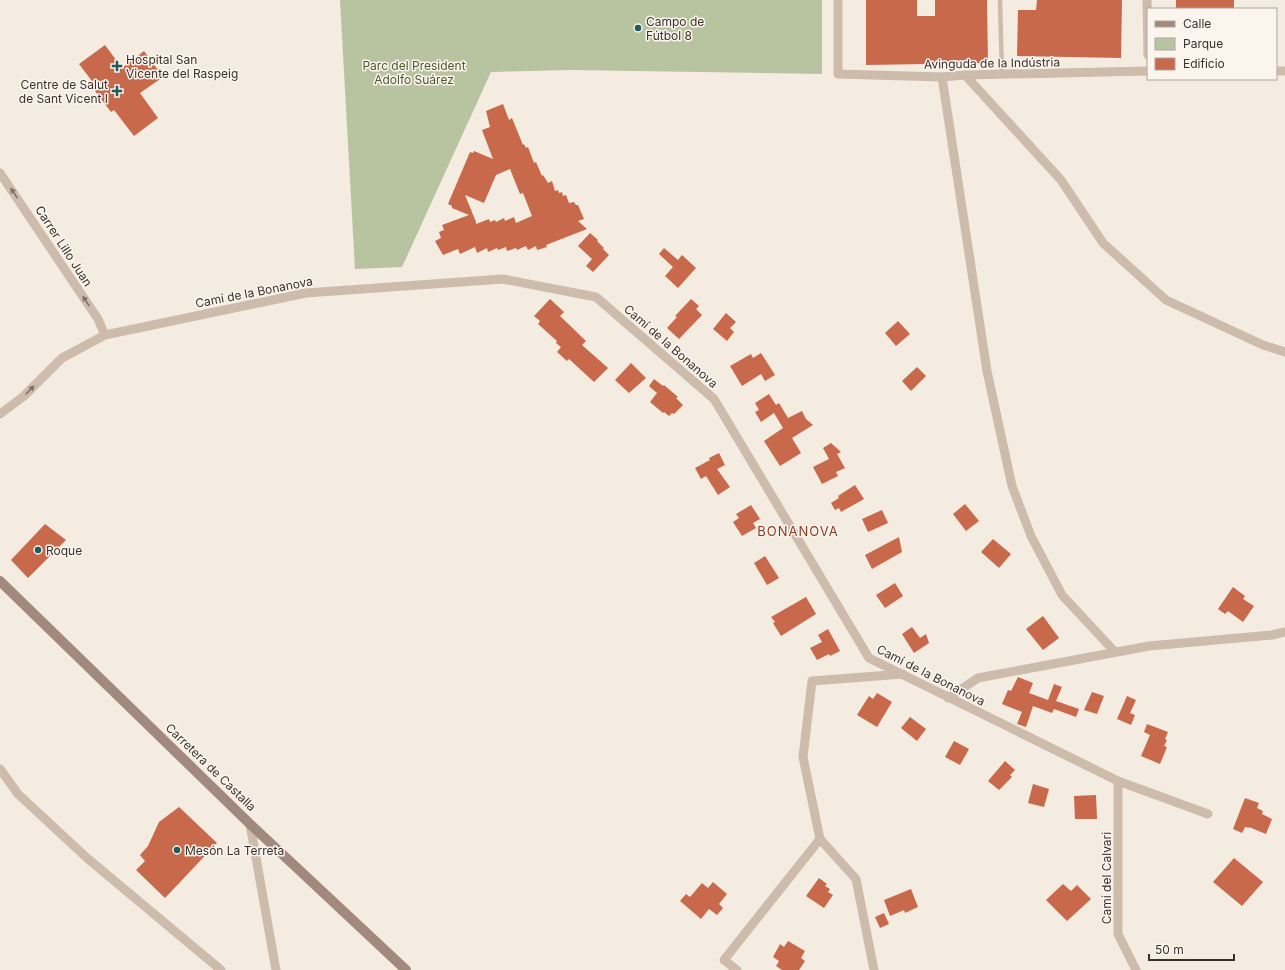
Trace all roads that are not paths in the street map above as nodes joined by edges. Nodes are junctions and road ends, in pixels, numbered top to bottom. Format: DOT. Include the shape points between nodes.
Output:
graph roads {
  1 [pos="838,0"];
  2 [pos="1000,0"];
  3 [pos="1147,71"];
  4 [pos="1002,74"];
  5 [pos="965,75"];
  6 [pos="942,77"];
  7 [pos="0,173"];
  8 [pos="105,335"];
  9 [pos="1285,352"];
  10 [pos="0,414"];
  11 [pos="0,581"];
  12 [pos="1285,632"];
  13 [pos="1115,652"];
  14 [pos="904,674"];
  15 [pos="948,698"];
  16 [pos="0,769"];
  17 [pos="1118,781"];
  18 [pos="1208,814"];
  19 [pos="250,824"];
  20 [pos="820,839"];
  21 [pos="221,970"];
  22 [pos="276,970"];
  23 [pos="406,970"];
  24 [pos="737,970"];
  25 [pos="874,970"];
  26 [pos="1136,970"];
  1 -- 6 [label="street, Avinguda de la Indústria" via="838,74"];
  2 -- 4 [label="lane"];
  3 -- 4 [label="street, Avinguda de la Indústria"];
  4 -- 5 [label="street, Avinguda de la Indústria"];
  5 -- 6 [label="street, Avinguda de la Indústria"];
  5 -- 9 [label="street" via="1061,180 1103,243 1166,300 1263,345"];
  6 -- 13 [label="street" via="987,371 1012,486 1031,536 1062,595"];
  8 -- 7 [label="street, Carrer Lillo Juan, one-way" via="98,319"];
  10 -- 8 [label="street, Camí de la Bonanova, one-way" via="24,396 62,358"];
  8 -- 14 [label="street, Camí de la Bonanova" via="306,293 503,280 596,297 714,399 869,658"];
  11 -- 19 [label="main road, Carretera de Castalla"];
  12 -- 13 [label="street"];
  13 -- 15 [label="street" via="978,678"];
  14 -- 15 [label="street, Camí de la Bonanova"];
  14 -- 20 [label="street" via="812,681 803,757"];
  15 -- 17 [label="street, Camí de la Bonanova"];
  16 -- 21 [label="street" via="18,794 87,858"];
  17 -- 18 [label="street, Camí de la Bonanova"];
  17 -- 26 [label="street, Camí del Calvari" via="1118,934"];
  19 -- 22 [label="street"];
  19 -- 23 [label="main road, Carretera de Castalla"];
  20 -- 24 [label="street" via="724,960"];
  20 -- 25 [label="street" via="856,879"];
}
